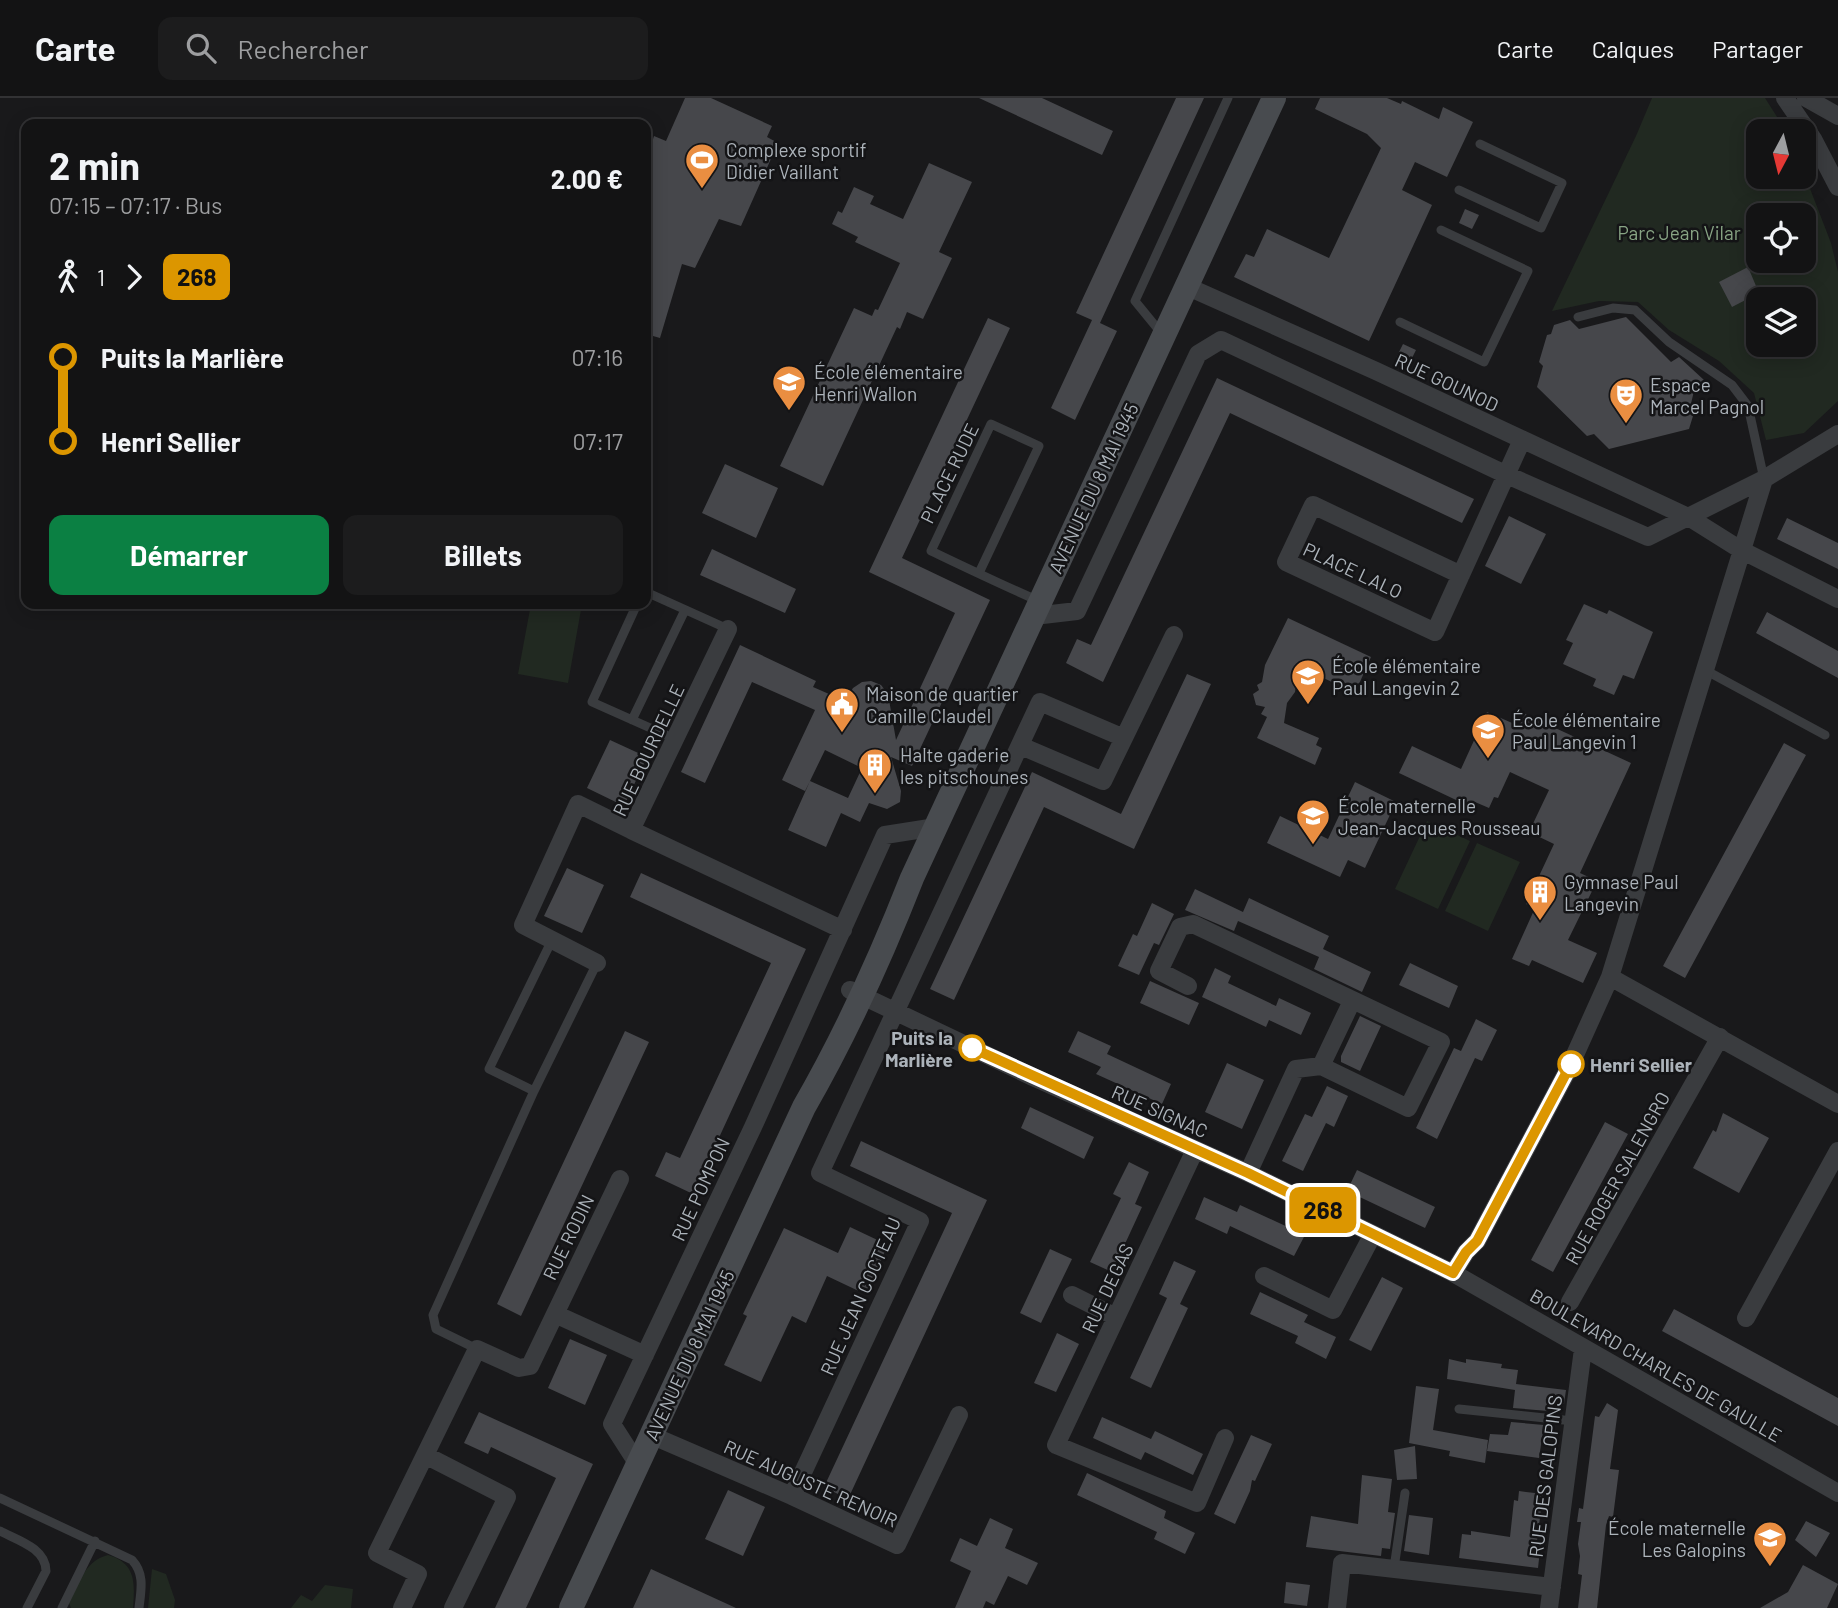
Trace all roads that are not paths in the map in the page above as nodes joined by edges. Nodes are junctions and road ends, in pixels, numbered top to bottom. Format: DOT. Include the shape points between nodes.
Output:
graph roads {
  1 [pos="1228,98"];
  2 [pos="1273,98"];
  3 [pos="1785,98"];
  4 [pos="1806,98"];
  5 [pos="1838,116"];
  6 [pos="1480,144"];
  7 [pos="1838,187"];
  8 [pos="1459,190"];
  9 [pos="1441,230"];
  10 [pos="1186,286"];
  11 [pos="1578,317"];
  12 [pos="1400,322"];
  13 [pos="1163,335"];
  14 [pos="1838,434"];
  15 [pos="1522,440"];
  16 [pos="1507,475"];
  17 [pos="1764,479"];
  18 [pos="1690,518"];
  19 [pos="1741,551"];
  20 [pos="979,573"];
  21 [pos="1461,575"];
  22 [pos="651,594"];
  23 [pos="1838,599"];
  24 [pos="635,609"];
  25 [pos="1037,609"];
  26 [pos="685,610"];
  27 [pos="729,629"];
  28 [pos="1174,635"];
  29 [pos="1704,670"];
  30 [pos="632,720"];
  31 [pos="1825,735"];
  32 [pos="1124,738"];
  33 [pos="675,739"];
  34 [pos="1021,746"];
  35 [pos="936,827"];
  36 [pos="631,830"];
  37 [pos="843,930"];
  38 [pos="552,940"];
  39 [pos="597,962"];
  40 [pos="1610,977"];
  41 [pos="1188,986"];
  42 [pos="855,993"];
  43 [pos="1352,1001"];
  44 [pos="896,1012"];
  45 [pos="1720,1037"];
  46 [pos="1321,1066"];
  47 [pos="534,1091"];
  48 [pos="1838,1104"];
  49 [pos="1195,1150"];
  50 [pos="1838,1151"];
  51 [pos="1248,1173"];
  52 [pos="620,1179"];
  53 [pos="1373,1234"];
  54 [pos="1453,1273"];
  55 [pos="1264,1276"];
  56 [pos="1072,1296"];
  57 [pos="1570,1302"];
  58 [pos="555,1314"];
  59 [pos="1116,1317"];
  60 [pos="1746,1318"];
  61 [pos="477,1349"];
  62 [pos="1583,1349"];
  63 [pos="645,1355"];
  64 [pos="1459,1409"];
  65 [pos="959,1415"];
  66 [pos="1573,1420"];
  67 [pos="653,1436"];
  68 [pos="1226,1438"];
  69 [pos="425,1455"];
  70 [pos="637,1463"];
  71 [pos="1405,1493"];
  72 [pos="1838,1493"];
  73 [pos="792,1496"];
  74 [pos="0,1498"];
  75 [pos="0,1532"];
  76 [pos="95,1541"];
  77 [pos="1394,1567"];
  78 [pos="1552,1587"];
  79 [pos="571,1606"];
  80 [pos="27,1608"];
  81 [pos="62,1608"];
  82 [pos="139,1608"];
  83 [pos="402,1608"];
  84 [pos="453,1608"];
  85 [pos="1336,1608"];
  86 [pos="1549,1608"];
  1 -- 13 [label="lane" via="1136,301"];
  2 -- 10 [label="main road, AVENUE DU 8 MAI 1945"];
  3 -- 7 [label="street"];
  4 -- 5 [label="street"];
  6 -- 8 [label="lane" via="1562,183 1541,228"];
  9 -- 12 [label="lane" via="1528,271 1484,362"];
  10 -- 13 [label="main road, AVENUE DU 8 MAI 1945"];
  10 -- 15 [label="street, RUE GOUNOD"];
  11 -- 17 [label="lane" via="1612,308 1635,310 1669,342 1732,385 1748,406"];
  13 -- 25 [label="main road, AVENUE DU 8 MAI 1945"];
  14 -- 17 [label="street"];
  15 -- 16 [label="street, PLACE LALO"];
  15 -- 18 [label="street, RUE GOUNOD"];
  16 -- 18 [label="street" via="1648,537"];
  16 -- 21 [label="street, PLACE LALO"];
  16 -- 25 [label="street" via="1220,340 1198,354 1077,611"];
  17 -- 18 [label="street"];
  17 -- 19 [label="street"];
  18 -- 19 [label="street, RUE GOUNOD"];
  19 -- 23 [label="street, RUE GOUNOD"];
  19 -- 29 [label="street"];
  20 -- 20 [label="lane, PLACE RUDE" via="1039,446 991,424 931,551"];
  20 -- 25 [label="lane, PLACE RUDE"];
  21 -- 21 [label="street, PLACE LALO" via="1435,632 1286,562 1313,505"];
  22 -- 26 [label="lane"];
  24 -- 30 [label="lane" via="592,702"];
  25 -- 35 [label="main road, AVENUE DU 8 MAI 1945"];
  26 -- 27 [label="lane"];
  26 -- 30 [label="lane"];
  27 -- 33 [label="street, RUE BOURDELLE"];
  28 -- 32 [label="street"];
  29 -- 31 [label="lane"];
  29 -- 40 [label="street"];
  30 -- 33 [label="lane"];
  32 -- 34 [label="street" via="1103,781"];
  32 -- 34 [label="street" via="1040,702"];
  33 -- 36 [label="street, RUE BOURDELLE"];
  34 -- 44 [label="street"];
  35 -- 37 [label="street, RUE POMPON" via="885,835"];
  35 -- 42 [label="main road, AVENUE DU 8 MAI 1945" via="912,878 880,924"];
  36 -- 37 [label="street, RUE BOURDELLE"];
  36 -- 38 [label="street" via="578,804 523,925"];
  37 -- 63 [label="street, RUE POMPON"];
  38 -- 39 [label="street"];
  38 -- 47 [label="lane" via="489,1069"];
  39 -- 47 [label="lane"];
  40 -- 45 [label="street"];
  40 -- 54 [label="street" via="1562,1082 1477,1241"];
  41 -- 43 [label="street" via="1158,971 1180,927 1193,924"];
  42 -- 44 [label="street, RUE SIGNAC"];
  42 -- 67 [label="main road, AVENUE DU 8 MAI 1945" via="831,1060 804,1107"];
  43 -- 46 [label="street"];
  43 -- 46 [label="street" via="1441,1041 1408,1108"];
  44 -- 49 [label="street, RUE SIGNAC"];
  44 -- 73 [label="street, RUE JEAN COCTEAU" via="820,1173 920,1221"];
  45 -- 48 [label="street"];
  45 -- 57 [label="street, RUE ROGER SALENGRO"];
  46 -- 51 [label="street" via="1296,1069"];
  47 -- 61 [label="lane" via="433,1315 436,1329"];
  49 -- 51 [label="street, RUE SIGNAC"];
  49 -- 59 [label="street, RUE DEGAS"];
  50 -- 60 [label="street"];
  51 -- 53 [label="street, RUE SIGNAC"];
  52 -- 58 [label="street, RUE RODIN"];
  53 -- 54 [label="street, RUE SIGNAC"];
  53 -- 55 [label="street" via="1334,1310"];
  54 -- 62 [label="street, BOULEVARD CHARLES DE GAULLE"];
  56 -- 59 [label="street"];
  58 -- 61 [label="street, RUE RODIN" via="530,1366 519,1368"];
  58 -- 63 [label="street"];
  59 -- 68 [label="street, RUE DEGAS" via="1056,1444 1197,1503"];
  61 -- 69 [label="street"];
  62 -- 66 [label="street, RUE DES GALOPINS"];
  62 -- 72 [label="street, BOULEVARD CHARLES DE GAULLE"];
  63 -- 70 [label="street, RUE POMPON" via="612,1424"];
  64 -- 66 [label="lane"];
  65 -- 73 [label="street, RUE AUGUSTE RENOIR" via="897,1545"];
  66 -- 78 [label="street, RUE DES GALOPINS"];
  67 -- 70 [label="main road, AVENUE DU 8 MAI 1945"];
  67 -- 73 [label="street, RUE AUGUSTE RENOIR"];
  69 -- 83 [label="street" via="377,1553 418,1574"];
  69 -- 84 [label="street" via="506,1497"];
  70 -- 79 [label="main road, AVENUE DU 8 MAI 1945"];
  71 -- 77 [label="lane"];
  74 -- 76 [label="lane"];
  75 -- 80 [label="lane" via="36,1550 46,1564"];
  76 -- 81 [label="lane"];
  76 -- 82 [label="lane" via="138,1567 142,1580"];
  77 -- 78 [label="street"];
  77 -- 85 [label="street" via="1342,1563"];
  78 -- 86 [label="street, RUE DES GALOPINS"];
}
